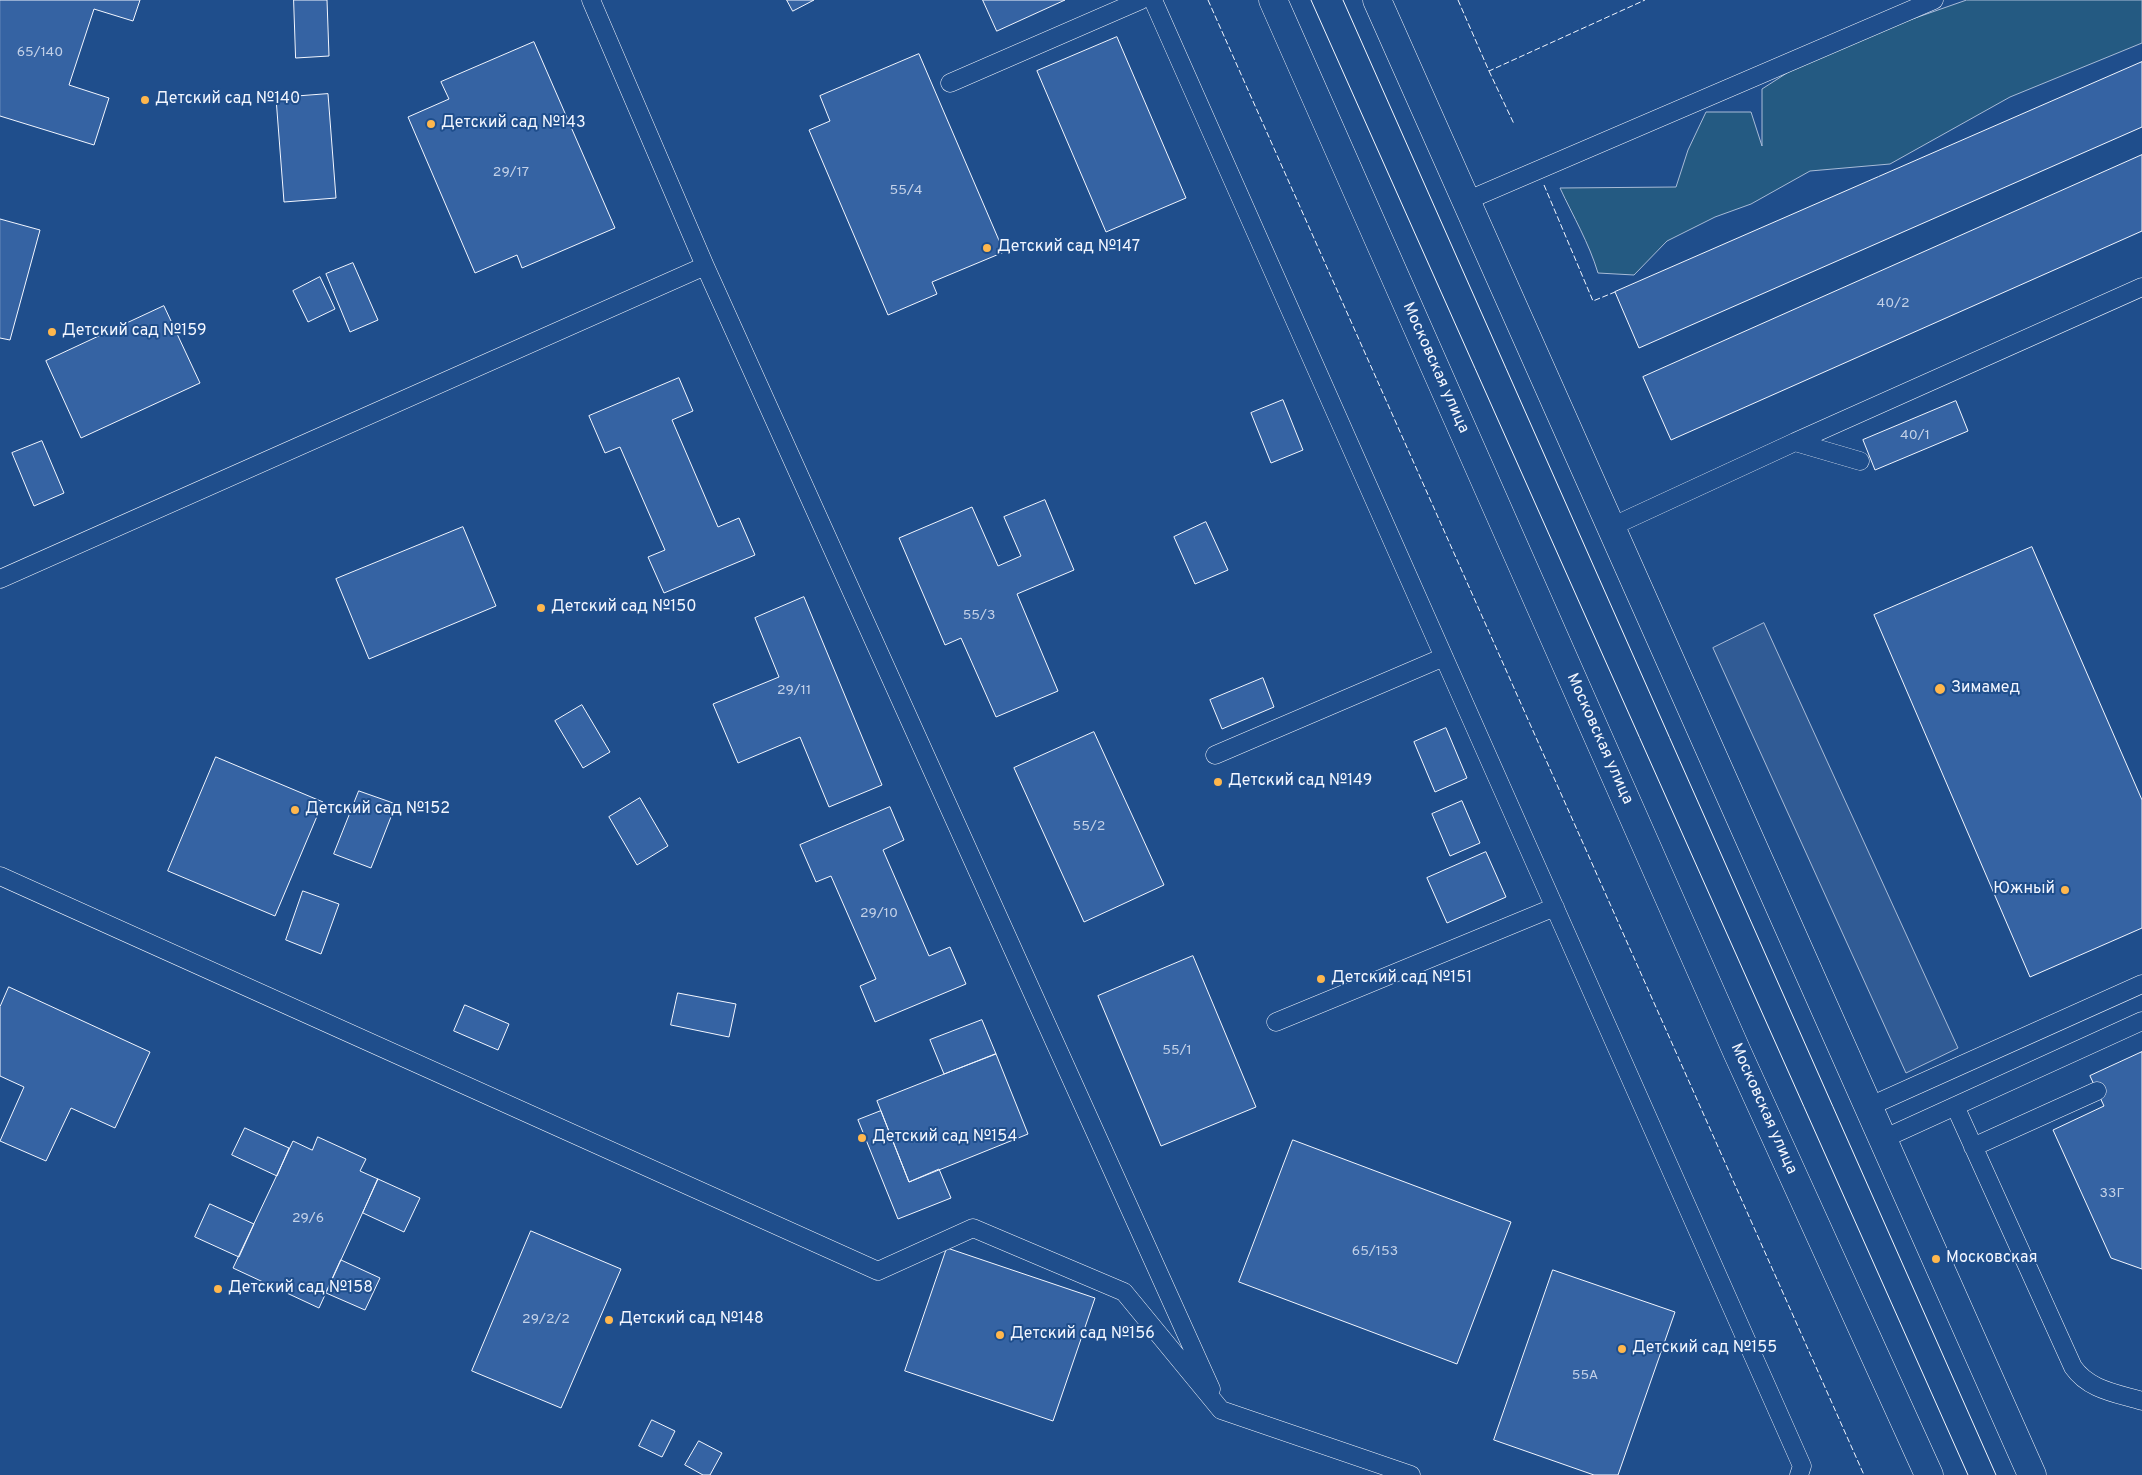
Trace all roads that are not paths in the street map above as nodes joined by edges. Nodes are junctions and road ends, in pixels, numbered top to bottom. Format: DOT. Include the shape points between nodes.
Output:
graph roads {
  1 [pos="591,0"];
  2 [pos="1141,0"];
  3 [pos="1153,0"];
  4 [pos="1273,0"];
  5 [pos="1377,0"];
  6 [pos="1934,0"];
  7 [pos="950,83"];
  8 [pos="1466,200"];
  9 [pos="705,266"];
  10 [pos="2142,287"];
  11 [pos="1795,442"];
  12 [pos="1860,461"];
  13 [pos="1611,527"];
  14 [pos="0,579"];
  15 [pos="1444,657"];
  16 [pos="1215,755"];
  17 [pos="0,876"];
  18 [pos="1555,907"];
  19 [pos="2142,984"];
  20 [pos="2142,1021"];
  21 [pos="1276,1022"];
  22 [pos="2097,1091"];
  23 [pos="1955,1106"];
  24 [pos="1868,1107"];
  25 [pos="1883,1139"];
  26 [pos="1973,1146"];
  27 [pos="2142,1401"];
  28 [pos="1221,1410"];
  29 [pos="1411,1475"];
  30 [pos="1798,1475"];
  31 [pos="1929,1475"];
  32 [pos="2032,1475"];
  1 -- 9 [label="lane"];
  2 -- 7 [label="lane"];
  3 -- 15 [label="lane"];
  4 -- 31 [label="street, Московская улица" via="1738,1054"];
  5 -- 8 [label="street"];
  6 -- 8 [label="lane"];
  8 -- 13 [label="street"];
  9 -- 14 [label="lane"];
  9 -- 28 [label="lane"];
  10 -- 11 [label="lane"];
  11 -- 12 [label="lane"];
  11 -- 13 [label="lane"];
  13 -- 24 [label="street"];
  15 -- 16 [label="lane"];
  15 -- 18 [label="lane"];
  17 -- 28 [label="lane" via="878,1271 973,1228 1124,1292"];
  18 -- 21 [label="lane"];
  18 -- 30 [label="lane" via="1802,1466"];
  19 -- 24 [label="lane"];
  20 -- 23 [label="lane"];
  22 -- 26 [label="lane"];
  23 -- 25 [label="lane"];
  23 -- 26 [label="lane"];
  24 -- 25 [label="street"];
  25 -- 32 [label="street"];
  26 -- 27 [label="lane" via="2073,1367 2082,1379 2098,1388"];
  28 -- 29 [label="lane"];
}
